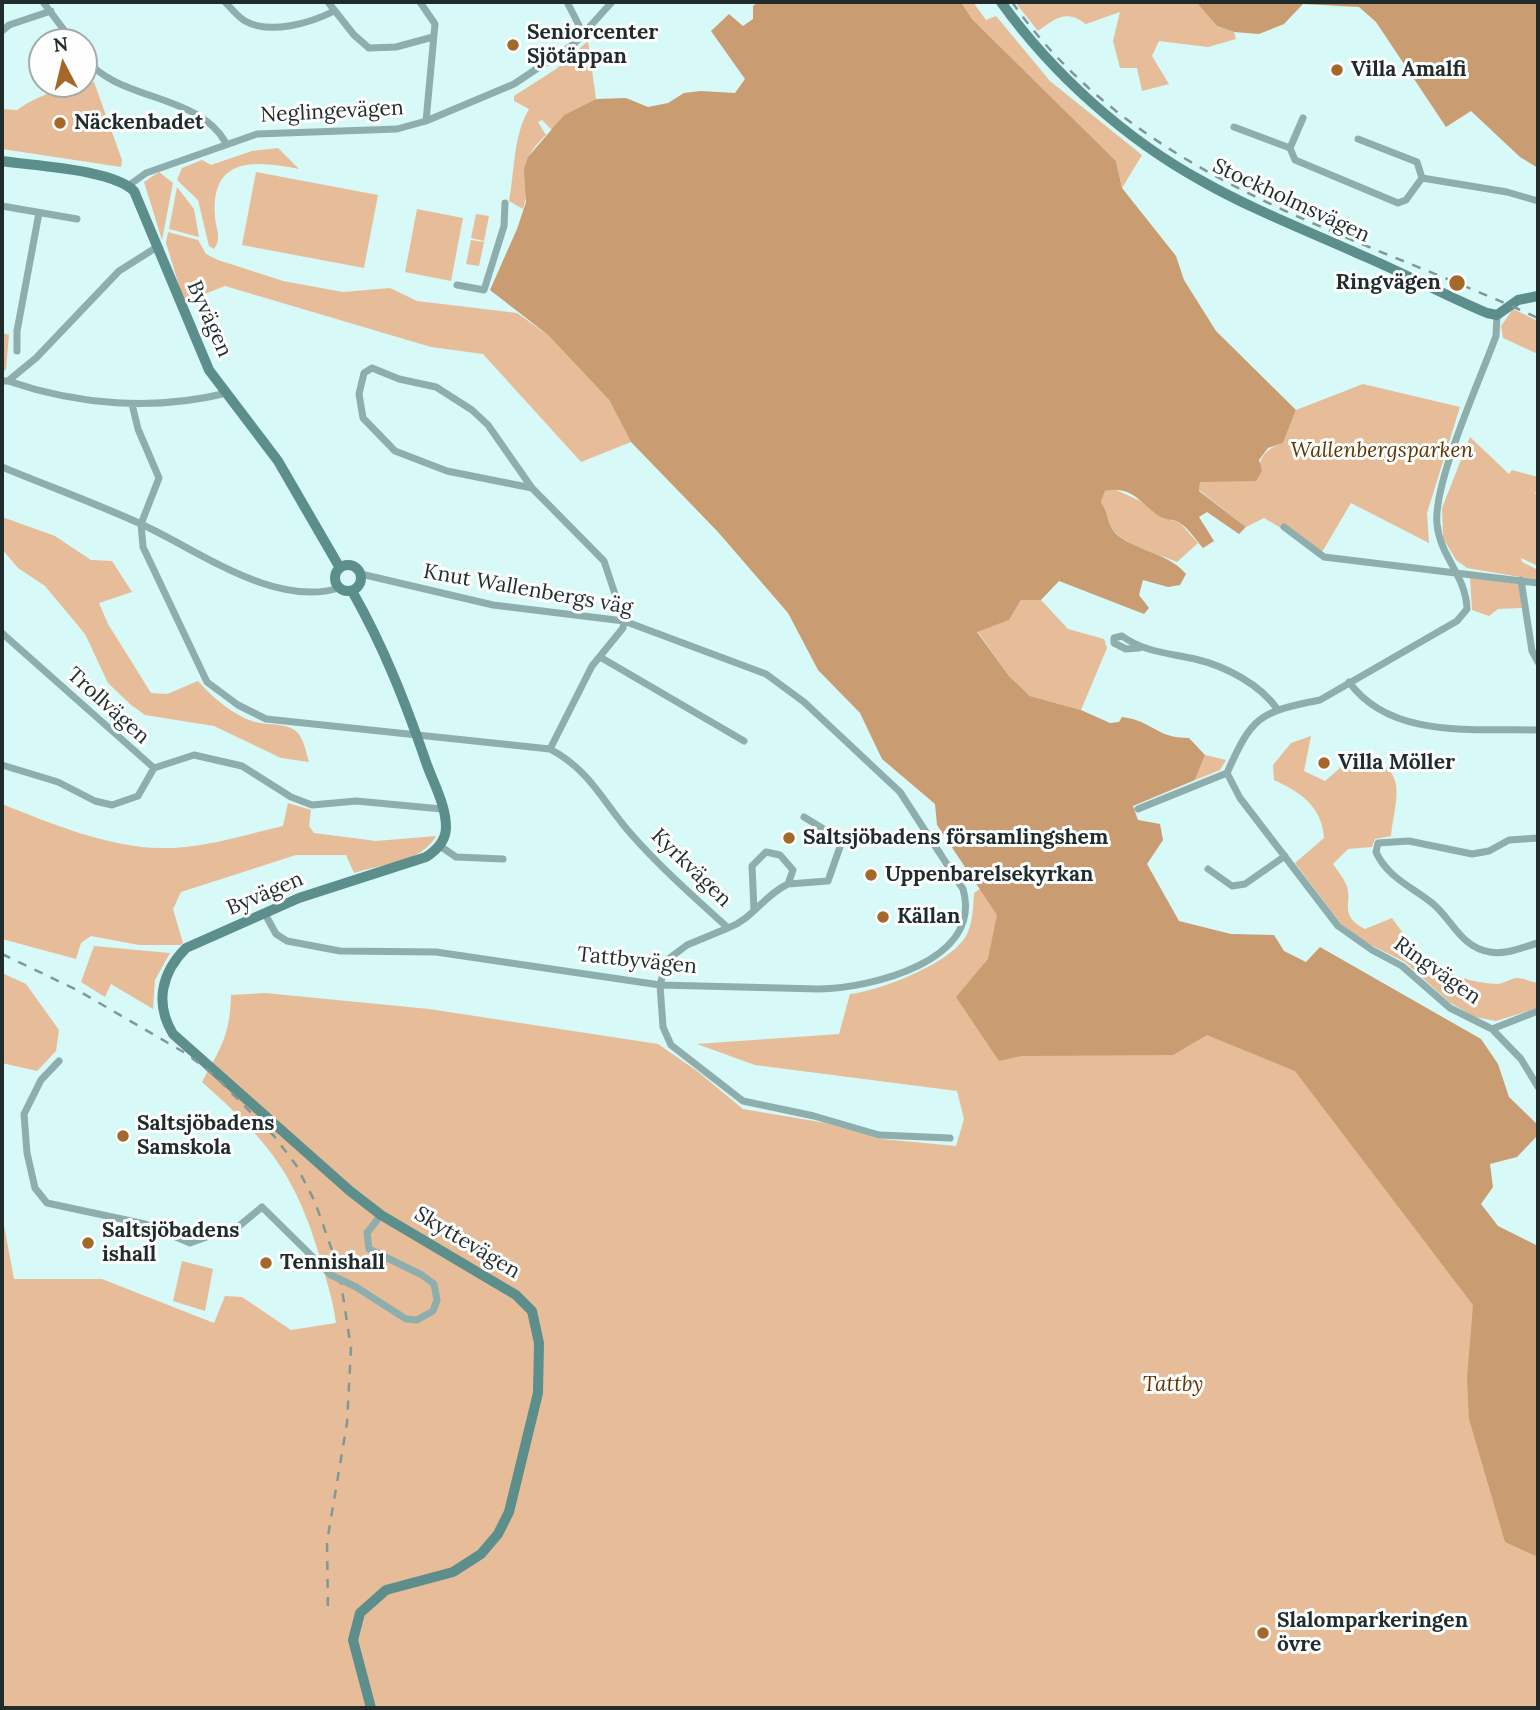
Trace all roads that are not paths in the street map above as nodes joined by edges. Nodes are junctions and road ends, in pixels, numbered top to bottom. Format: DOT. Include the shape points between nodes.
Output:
graph roads {
  1 [pos="43,2"];
  2 [pos="225,2"];
  3 [pos="328,2"];
  4 [pos="420,2"];
  5 [pos="567,2"];
  6 [pos="612,2"];
  7 [pos="1001,2"];
  8 [pos="51,11"];
  9 [pos="334,11"];
  10 [pos="63,28"];
  11 [pos="2,31"];
  12 [pos="584,35"];
  13 [pos="433,37"];
  14 [pos="98,70"];
  15 [pos="1303,118"];
  16 [pos="426,121"];
  17 [pos="1234,127"];
  18 [pos="1358,139"];
  19 [pos="226,143"];
  20 [pos="1290,148"];
  21 [pos="2,160"];
  22 [pos="1422,178"];
  23 [pos="128,186"];
  24 [pos="1538,201"];
  25 [pos="505,203"];
  26 [pos="2,206"];
  27 [pos="39,213"];
  28 [pos="77,219"];
  29 [pos="157,247"];
  30 [pos="457,285"];
  31 [pos="1538,296"];
  32 [pos="1497,315"];
  33 [pos="17,351"];
  34 [pos="5,381"];
  35 [pos="227,393"];
  36 [pos="132,404"];
  37 [pos="2,467"];
  38 [pos="532,488"];
  39 [pos="141,524"];
  40 [pos="1284,527"];
  41 [pos="340,568"];
  42 [pos="1458,572"];
  43 [pos="361,574"];
  44 [pos="1521,580"];
  45 [pos="1538,583"];
  46 [pos="339,588"];
  47 [pos="352,591"];
  48 [pos="624,621"];
  49 [pos="2,633"];
  50 [pos="1139,648"];
  51 [pos="600,657"];
  52 [pos="1538,662"];
  53 [pos="1349,682"];
  54 [pos="1278,710"];
  55 [pos="1538,730"];
  56 [pos="416,733"];
  57 [pos="744,741"];
  58 [pos="550,749"];
  59 [pos="2,765"];
  60 [pos="154,768"];
  61 [pos="1227,773"];
  62 [pos="442,809"];
  63 [pos="1138,809"];
  64 [pos="804,817"];
  65 [pos="1538,838"];
  66 [pos="440,845"];
  67 [pos="1285,856"];
  68 [pos="503,859"];
  69 [pos="1208,869"];
  70 [pos="788,884"];
  71 [pos="963,889"];
  72 [pos="754,910"];
  73 [pos="265,914"];
  74 [pos="728,928"];
  75 [pos="1538,943"];
  76 [pos="660,985"];
  77 [pos="1538,1011"];
  78 [pos="168,1026"];
  79 [pos="1492,1029"];
  80 [pos="59,1061"];
  81 [pos="1538,1087"];
  82 [pos="950,1138"];
  83 [pos="381,1215"];
  84 [pos="371,1708"];
  1 -- 8 [label="street"];
  2 -- 9 [label="street" via="243,20 266,26 304,23"];
  3 -- 9 [label="street"];
  4 -- 13 [label="street" via="434,20"];
  5 -- 12 [label="street"];
  6 -- 12 [label="street, Neglingevägen"];
  7 -- 32 [label="street, Stockholmsvägen" via="1033,45 1076,89 1200,180 1432,290"];
  8 -- 10 [label="street"];
  8 -- 11 [label="street"];
  9 -- 13 [label="street" via="369,48 396,47"];
  12 -- 16 [label="street, Neglingevägen" via="508,88"];
  13 -- 16 [label="street"];
  14 -- 19 [label="street" via="212,123"];
  15 -- 20 [label="street"];
  16 -- 19 [label="street, Neglingevägen" via="397,129 267,132"];
  17 -- 20 [label="street"];
  18 -- 22 [label="street" via="1417,162"];
  19 -- 23 [label="street, Neglingevägen" via="146,173"];
  20 -- 22 [label="street" via="1295,160 1398,203 1406,201"];
  21 -- 23 [label="street" via="95,175"];
  22 -- 24 [label="street"];
  23 -- 29 [label="street, Byvägen"];
  25 -- 30 [label="street" via="504,226 484,290"];
  26 -- 27 [label="street"];
  27 -- 28 [label="street"];
  27 -- 33 [label="street"];
  29 -- 34 [label="street" via="119,271 69,326"];
  29 -- 35 [label="street, Byvägen" via="196,345"];
  31 -- 32 [label="street" via="1524,298"];
  32 -- 42 [label="street" via="1496,336 1436,502 1440,542"];
  34 -- 36 [label="street" via="67,398"];
  35 -- 36 [label="street"];
  35 -- 41 [label="street, Byvägen" via="278,461"];
  36 -- 39 [label="street" via="159,478"];
  37 -- 39 [label="street"];
  38 -- 38 [label="street" via="447,471 395,451 363,418 359,394 364,373 372,368 399,379 424,382 472,410 488,425"];
  38 -- 48 [label="street" via="604,561"];
  39 -- 46 [label="street" via="259,581 309,594"];
  39 -- 56 [label="street, Kyrkvägen" via="151,569 201,671 221,694 266,719"];
  40 -- 42 [label="street" via="1324,557"];
  41 -- 43 [label="street" via="353,566"];
  41 -- 46 [label="street" via="335,577"];
  42 -- 44 [label="street"];
  42 -- 53 [label="street" via="1466,609 1457,621"];
  43 -- 47 [label="street" via="361,583"];
  43 -- 48 [label="street, Knut Wallenbergs väg" via="493,605"];
  44 -- 45 [label="street"];
  44 -- 52 [label="street" via="1532,651"];
  46 -- 47 [label="street"];
  47 -- 56 [label="street" via="380,640"];
  48 -- 51 [label="street"];
  48 -- 71 [label="street, Knut Wallenbergs väg" via="766,674 791,691 900,792"];
  49 -- 60 [label="street, Trollvägen"];
  50 -- 54 [label="street" via="1230,671"];
  51 -- 57 [label="street"];
  51 -- 58 [label="street"];
  53 -- 54 [label="street" via="1320,700"];
  53 -- 55 [label="street" via="1366,702 1414,724 1461,730"];
  54 -- 61 [label="street" via="1245,732"];
  56 -- 58 [label="street, Kyrkvägen"];
  56 -- 62 [label="street"];
  58 -- 74 [label="street, Kyrkvägen" via="579,767 631,834"];
  59 -- 60 [label="street" via="112,805 138,796"];
  60 -- 62 [label="street, Trollvägen" via="194,755 242,766 312,805 356,801"];
  61 -- 63 [label="street"];
  61 -- 67 [label="street, Ringvägen"];
  62 -- 66 [label="street" via="446,827"];
  64 -- 70 [label="street" via="841,844 828,881"];
  65 -- 75 [label="street" via="1509,840 1472,854 1390,840 1378,844 1376,852 1389,872 1435,905 1473,946 1505,952"];
  66 -- 68 [label="street" via="456,857"];
  66 -- 73 [label="street, Byvägen" via="426,857 299,898"];
  67 -- 69 [label="street" via="1245,884 1232,887"];
  67 -- 79 [label="street, Ringvägen" via="1338,926 1402,966 1450,1008"];
  70 -- 72 [label="street"];
  70 -- 72 [label="street" via="793,870 780,855 765,852 757,857 750,876"];
  71 -- 76 [label="street, Tattbyvägen" via="965,918 951,943 925,962 881,980 845,989"];
  72 -- 74 [label="street"];
  73 -- 76 [label="street, Tattbyvägen" via="276,934 302,944 366,952 436,953"];
  73 -- 78 [label="street, Byvägen" via="186,948 172,962 162,990"];
  74 -- 76 [label="street, Kyrkvägen" via="675,951 663,969"];
  76 -- 82 [label="street, Kyrkvägen" via="663,1027 671,1045 743,1101 814,1115 879,1135"];
  77 -- 79 [label="street"];
  78 -- 83 [label="street, Skyttevägen" via="179,1041"];
  79 -- 81 [label="street, Ringvägen" via="1521,1059"];
  80 -- 83 [label="street, bridge" via="40,1080 24,1114 35,1188 47,1203 145,1224 190,1244 233,1231 262,1207 331,1275 406,1319 421,1318 435,1308 434,1284 371,1252 368,1229"];
  83 -- 84 [label="street, Skyttevägen" via="516,1295 532,1311 539,1343 538,1393 509,1512 498,1534 481,1554 453,1572 386,1590 365,1606 356,1622 355,1658"];
}
